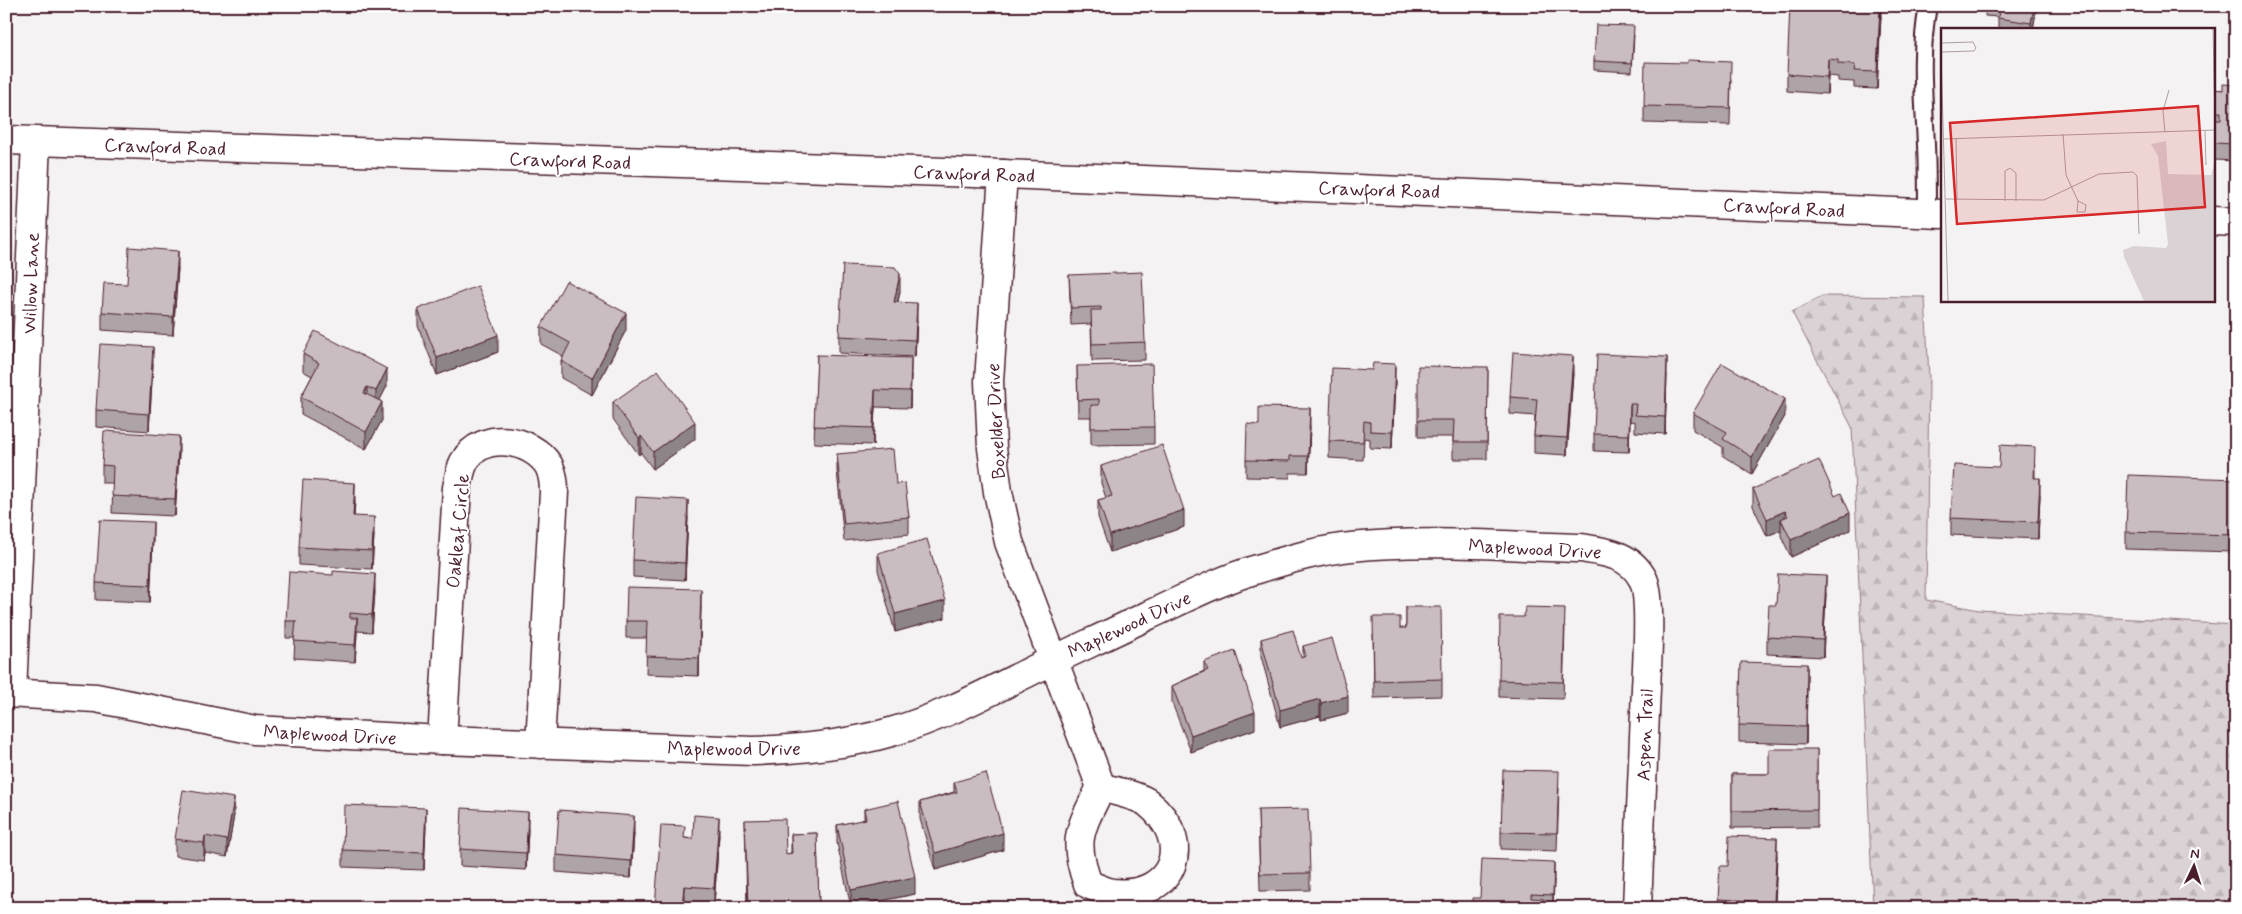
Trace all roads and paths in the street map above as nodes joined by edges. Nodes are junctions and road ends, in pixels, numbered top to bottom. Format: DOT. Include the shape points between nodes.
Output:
graph roads {
  1 [pos="1928,6"];
  2 [pos="6,140"];
  3 [pos="36,142"];
  4 [pos="1003,174"];
  5 [pos="1934,214"];
  6 [pos="2214,221"];
  7 [pos="2236,222"];
  8 [pos="1633,565"];
  9 [pos="1052,661"];
  10 [pos="9,693"];
  11 [pos="442,740"];
  12 [pos="540,744"];
  13 [pos="1101,787"];
  14 [pos="1636,908"];
  1 -- 5 [label="lane" via="1922,78"];
  2 -- 3 [label="street, Crawford Road"];
  3 -- 4 [label="street, Crawford Road"];
  3 -- 10 [label="street, Willow Lane"];
  4 -- 5 [label="street, Crawford Road"];
  4 -- 9 [label="street, Boxelder Drive" via="990,381 992,448 1009,542"];
  6 -- 7 [label="street"];
  8 -- 9 [label="street, Maplewood Drive" via="1609,552 1582,548 1408,542 1348,547 1295,558 1216,584"];
  8 -- 14 [label="street, Aspen Trail" via="1646,590 1648,649"];
  9 -- 12 [label="street, Maplewood Drive" via="930,719 840,743 753,751"];
  9 -- 13 [label="street, Boxelder Drive"];
  10 -- 11 [label="street, Maplewood Drive" via="96,698 255,730"];
  11 -- 12 [label="street, Maplewood Drive"];
  11 -- 12 [label="street, Oakleaf Circle" via="460,470 474,450 487,444 512,441 524,444 543,458 554,485"];
}
